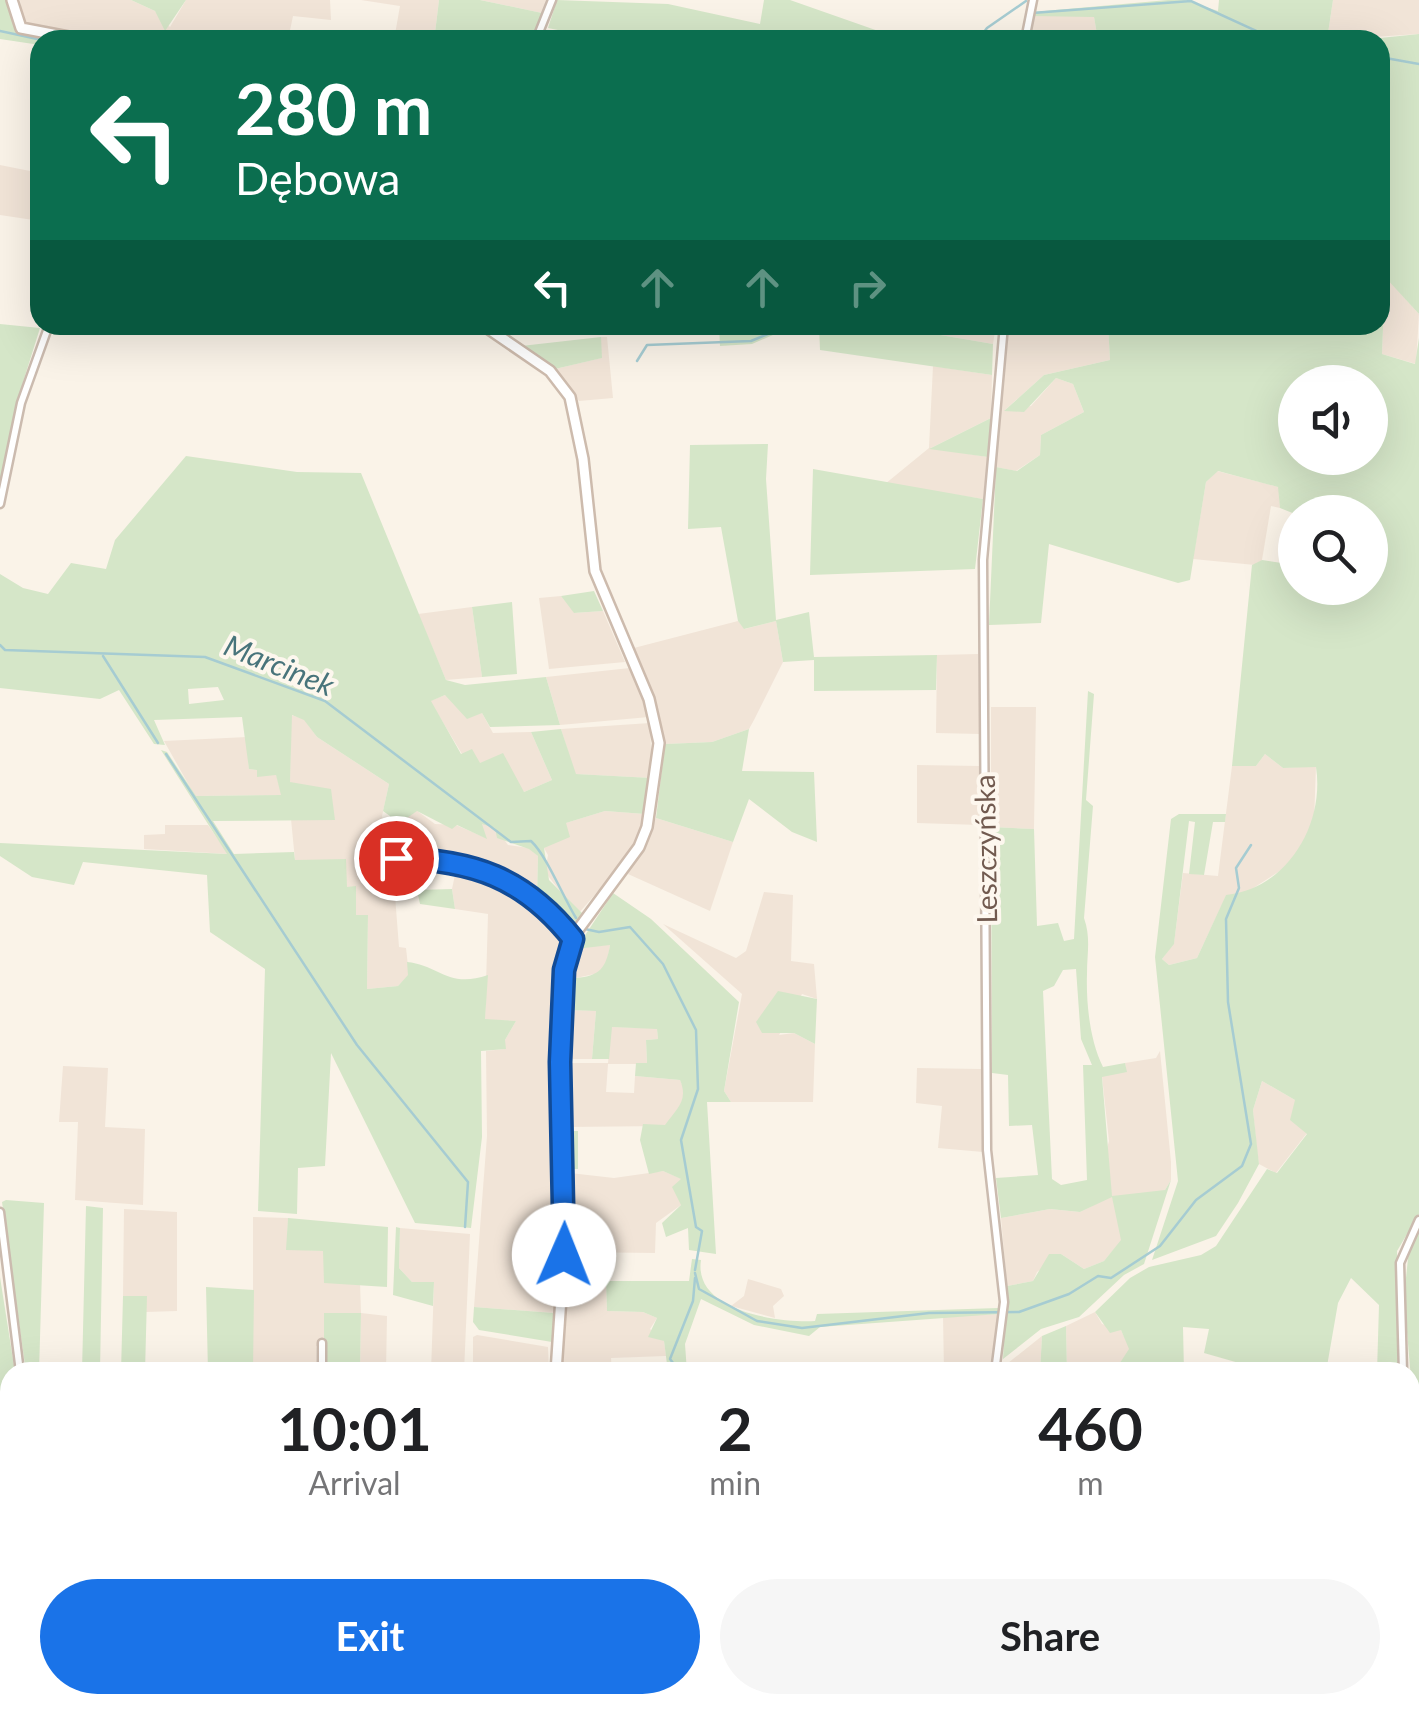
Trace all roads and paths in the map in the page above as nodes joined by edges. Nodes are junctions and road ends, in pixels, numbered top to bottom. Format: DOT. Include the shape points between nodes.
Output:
graph roads {
  1 [pos="12,0"];
  2 [pos="552,0"];
  3 [pos="1034,0"];
  4 [pos="32,30"];
  5 [pos="540,30"];
  6 [pos="1028,30"];
  7 [pos="45,335"];
  8 [pos="497,335"];
  9 [pos="1003,335"];
  10 [pos="0,504"];
  11 [pos="396,858"];
  12 [pos="573,939"];
  13 [pos="0,1212"];
  14 [pos="1419,1220"];
  15 [pos="322,1343"];
  16 [pos="19,1362"];
  17 [pos="322,1362"];
  18 [pos="557,1362"];
  19 [pos="997,1362"];
  20 [pos="1403,1362"];
  1 -- 4 [label="street" via="21,28"];
  2 -- 5 [label="street"];
  3 -- 6 [label="street"];
  7 -- 10 [label="street" via="21,403"];
  8 -- 12 [label="street" via="550,372 570,397 595,571 649,699 660,743 648,827"];
  9 -- 19 [label="street, Leszczyńska" via="983,560 987,1150 1004,1307"];
  11 -- 12 [label="street" via="451,860 501,878 550,911"];
  12 -- 18 [label="street" via="562,989 566,1223"];
  13 -- 16 [label="street"];
  14 -- 20 [label="street" via="1400,1263"];
  15 -- 17 [label="street"];
}
